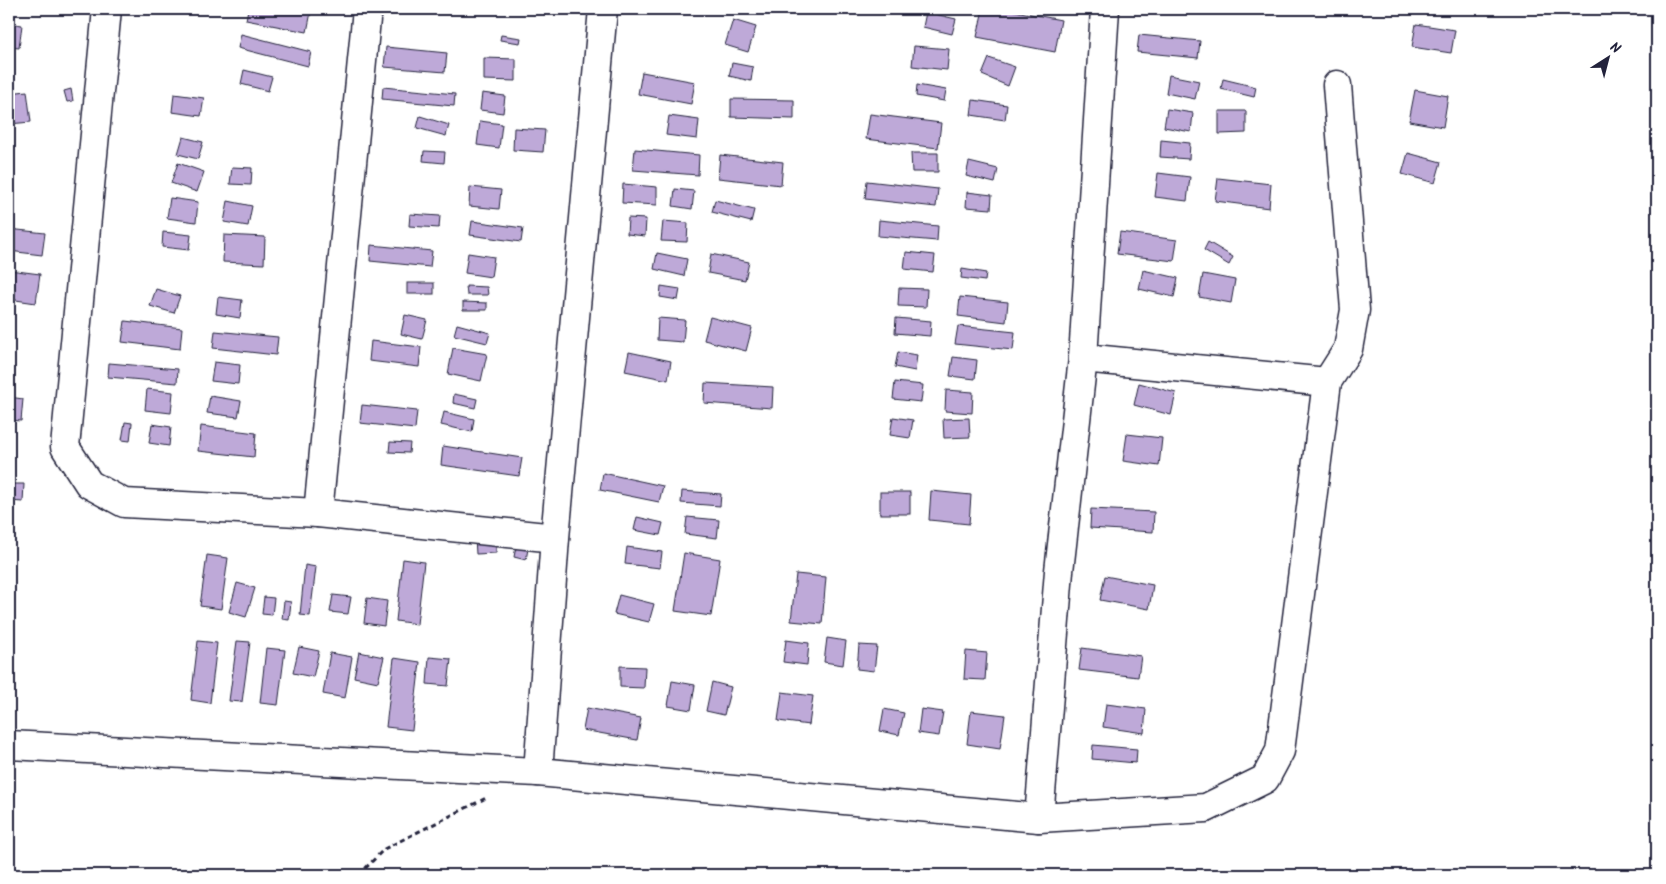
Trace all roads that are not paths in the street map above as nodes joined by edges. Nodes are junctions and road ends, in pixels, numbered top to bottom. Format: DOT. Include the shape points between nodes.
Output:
graph roads {
  1 [pos="107,9"];
  2 [pos="366,9"];
  3 [pos="603,9"];
  4 [pos="1105,9"];
  5 [pos="1337,85"];
  6 [pos="1083,358"];
  7 [pos="1327,382"];
  8 [pos="318,513"];
  9 [pos="555,538"];
  10 [pos="9,745"];
  11 [pos="538,772"];
  12 [pos="1039,818"];
  1 -- 8 [label="street" via="65,447 89,484 124,503"];
  2 -- 8 [label="street"];
  3 -- 9 [label="street"];
  4 -- 6 [label="street"];
  5 -- 7 [label="street" via="1354,310 1348,349"];
  6 -- 7 [label="street"];
  6 -- 12 [label="street" via="1059,571"];
  7 -- 12 [label="street" via="1280,751 1264,779 1206,808"];
  8 -- 9 [label="street"];
  9 -- 11 [label="street"];
  10 -- 11 [label="street"];
  11 -- 12 [label="street"];
}
